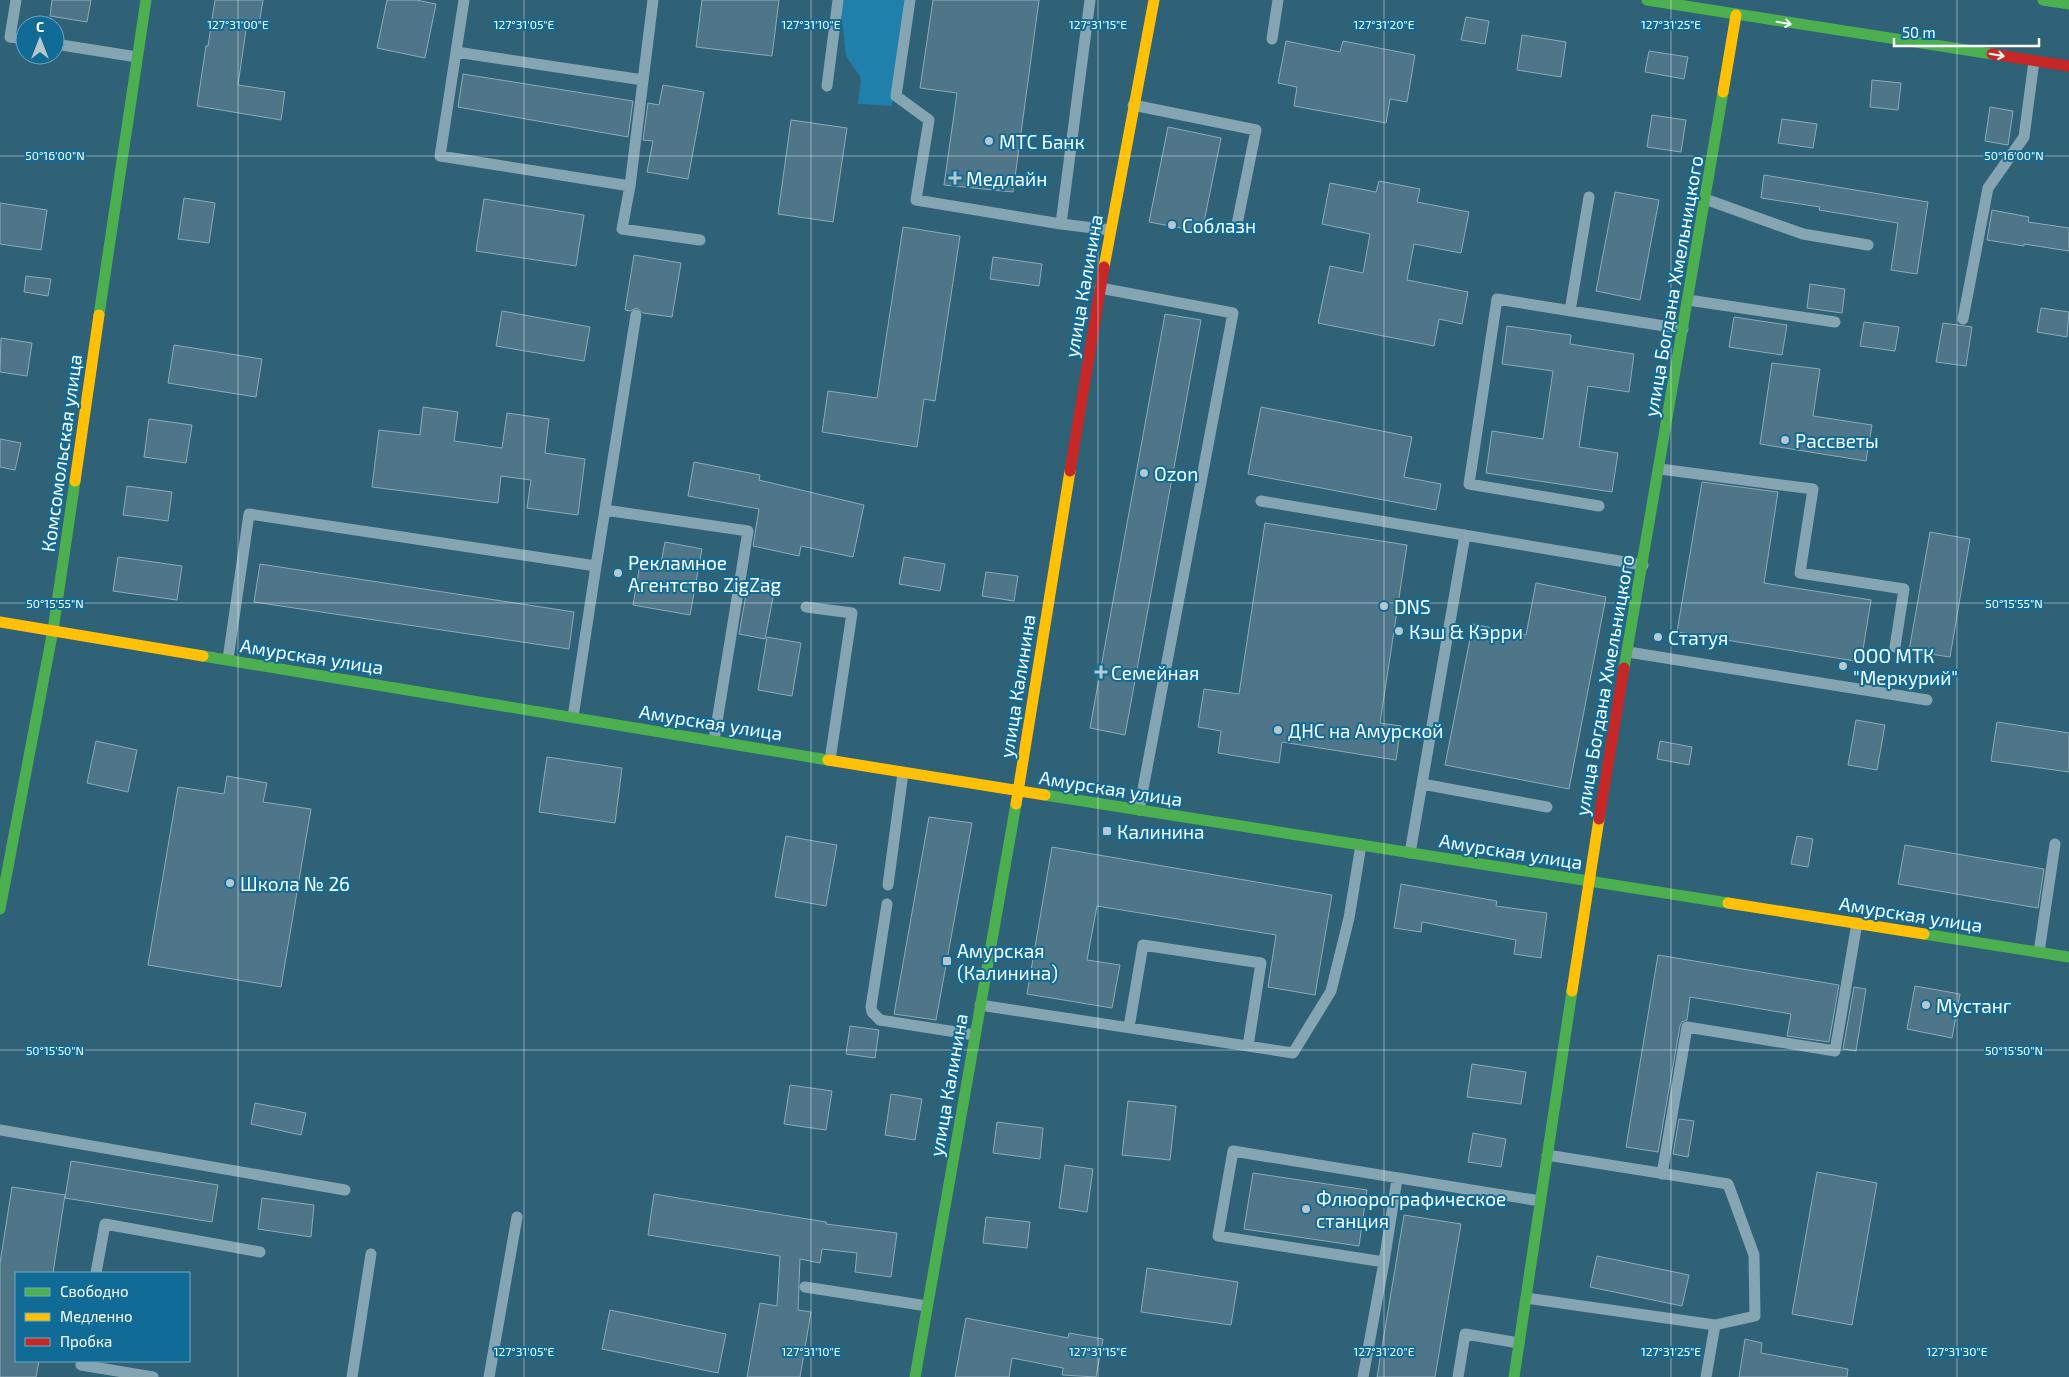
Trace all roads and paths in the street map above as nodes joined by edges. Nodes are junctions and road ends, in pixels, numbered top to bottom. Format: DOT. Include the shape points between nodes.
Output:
graph roads {
  1 [pos="16,0"];
  2 [pos="146,0"];
  3 [pos="464,0"];
  4 [pos="653,0"];
  5 [pos="838,0"];
  6 [pos="910,0"];
  7 [pos="1090,0"];
  8 [pos="1154,0"];
  9 [pos="1278,0"];
  10 [pos="1647,0"];
  11 [pos="1739,0"];
  12 [pos="2043,0"];
  13 [pos="2069,4"];
  14 [pos="1736,15"];
  15 [pos="15,38"];
  16 [pos="1272,39"];
  17 [pos="65,46"];
  18 [pos="456,52"];
  19 [pos="137,57"];
  20 [pos="2034,61"];
  21 [pos="2069,66"];
  22 [pos="643,80"];
  23 [pos="827,86"];
  24 [pos="1134,105"];
  25 [pos="630,186"];
  26 [pos="1589,197"];
  27 [pos="1705,199"];
  28 [pos="1061,224"];
  29 [pos="1236,229"];
  30 [pos="1110,230"];
  31 [pos="700,240"];
  32 [pos="1868,245"];
  33 [pos="1100,288"];
  34 [pos="1688,300"];
  35 [pos="1570,311"];
  36 [pos="636,315"];
  37 [pos="1964,319"];
  38 [pos="1834,322"];
  39 [pos="1683,329"];
  40 [pos="1660,469"];
  41 [pos="1261,501"];
  42 [pos="1599,506"];
  43 [pos="605,510"];
  44 [pos="1465,535"];
  45 [pos="1643,565"];
  46 [pos="596,566"];
  47 [pos="806,607"];
  48 [pos="0,622"];
  49 [pos="53,630"];
  50 [pos="1895,647"];
  51 [pos="1628,652"];
  52 [pos="228,659"];
  53 [pos="1927,700"];
  54 [pos="573,717"];
  55 [pos="714,740"];
  56 [pos="830,760"];
  57 [pos="903,773"];
  58 [pos="1422,784"];
  59 [pos="1018,791"];
  60 [pos="1547,807"];
  61 [pos="1139,810"];
  62 [pos="2055,844"];
  63 [pos="1361,845"];
  64 [pos="1410,853"];
  65 [pos="1588,881"];
  66 [pos="888,885"];
  67 [pos="2,887"];
  68 [pos="887,904"];
  69 [pos="0,909"];
  70 [pos="1857,923"];
  71 [pos="2039,952"];
  72 [pos="2069,957"];
  73 [pos="980,1004"];
  74 [pos="1129,1027"];
  75 [pos="975,1035"];
  76 [pos="1248,1046"];
  77 [pos="0,1130"];
  78 [pos="1547,1156"];
  79 [pos="1662,1174"];
  80 [pos="1397,1179"];
  81 [pos="345,1190"];
  82 [pos="1540,1201"];
  83 [pos="517,1217"];
  84 [pos="260,1252"];
  85 [pos="371,1254"];
  86 [pos="1384,1262"];
  87 [pos="96,1272"];
  88 [pos="805,1286"];
  89 [pos="1526,1298"];
  90 [pos="927,1306"];
  91 [pos="1715,1325"];
  92 [pos="1519,1342"];
  93 [pos="82,1363"];
  94 [pos="79,1377"];
  95 [pos="153,1377"];
  96 [pos="352,1377"];
  97 [pos="490,1377"];
  98 [pos="915,1377"];
  99 [pos="1363,1377"];
  100 [pos="1458,1377"];
  101 [pos="1514,1377"];
  102 [pos="1706,1377"];
  1 -- 15 [label="lane" via="10,37"];
  2 -- 19 [label="street, Комсомольская улица"];
  3 -- 18 [label="lane"];
  4 -- 22 [label="lane"];
  5 -- 23 [label="lane"];
  6 -- 28 [label="lane" via="896,96 929,120 916,200"];
  7 -- 28 [label="lane"];
  8 -- 24 [label="street, улица Калинина"];
  9 -- 16 [label="lane"];
  10 -- 14 [label="street"];
  11 -- 14 [label="street, улица Богдана Хмельницкого"];
  12 -- 13 [label="street"];
  14 -- 20 [label="street, one-way"];
  14 -- 27 [label="street, улица Богдана Хмельницкого"];
  17 -- 19 [label="lane"];
  18 -- 22 [label="lane"];
  18 -- 25 [label="lane" via="440,156"];
  19 -- 49 [label="street, Комсомольская улица"];
  20 -- 21 [label="street"];
  20 -- 37 [label="lane" via="2024,137 1988,188"];
  22 -- 25 [label="lane"];
  24 -- 29 [label="lane" via="1256,130"];
  24 -- 30 [label="street, улица Калинина"];
  25 -- 31 [label="lane" via="622,229"];
  26 -- 35 [label="lane"];
  27 -- 32 [label="lane" via="1802,234"];
  27 -- 34 [label="street, улица Богдана Хмельницкого"];
  28 -- 30 [label="lane"];
  30 -- 33 [label="street, улица Калинина"];
  33 -- 59 [label="street, улица Калинина"];
  33 -- 61 [label="lane" via="1233,313"];
  34 -- 38 [label="lane"];
  34 -- 39 [label="street, улица Богдана Хмельницкого"];
  35 -- 39 [label="lane"];
  35 -- 42 [label="lane" via="1497,298 1469,484"];
  36 -- 43 [label="lane"];
  39 -- 40 [label="street, улица Богдана Хмельницкого"];
  40 -- 45 [label="street, улица Богдана Хмельницкого"];
  40 -- 50 [label="lane" via="1814,489 1800,574 1904,589"];
  41 -- 44 [label="lane"];
  43 -- 46 [label="lane"];
  43 -- 55 [label="lane" via="748,531"];
  44 -- 45 [label="lane"];
  44 -- 58 [label="lane"];
  45 -- 51 [label="street, улица Богдана Хмельницкого"];
  46 -- 52 [label="lane" via="250,514"];
  46 -- 54 [label="lane"];
  47 -- 56 [label="lane" via="852,613"];
  48 -- 49 [label="street, Амурская улица"];
  49 -- 52 [label="street, Амурская улица"];
  49 -- 67 [label="street, Комсомольская улица"];
  51 -- 53 [label="lane"];
  51 -- 65 [label="street, улица Богдана Хмельницкого"];
  52 -- 54 [label="street, Амурская улица"];
  54 -- 55 [label="street, Амурская улица"];
  55 -- 56 [label="street, Амурская улица"];
  56 -- 57 [label="street, Амурская улица"];
  57 -- 59 [label="street, Амурская улица"];
  57 -- 66 [label="lane"];
  58 -- 60 [label="lane"];
  58 -- 64 [label="lane"];
  59 -- 61 [label="street, Амурская улица"];
  59 -- 73 [label="street, улица Калинина"];
  61 -- 63 [label="street, Амурская улица"];
  62 -- 71 [label="lane"];
  63 -- 64 [label="street, Амурская улица"];
  63 -- 76 [label="lane" via="1349,918 1331,991 1293,1053"];
  64 -- 65 [label="street, Амурская улица"];
  65 -- 70 [label="street, Амурская улица"];
  65 -- 78 [label="street, улица Богдана Хмельницкого"];
  67 -- 69 [label="street, Комсомольская улица"];
  68 -- 75 [label="lane" via="872,1012 880,1020"];
  70 -- 71 [label="street, Амурская улица"];
  70 -- 79 [label="lane" via="1835,1051 1687,1027"];
  71 -- 72 [label="street, Амурская улица"];
  73 -- 74 [label="lane"];
  73 -- 75 [label="street, улица Калинина"];
  74 -- 76 [label="lane"];
  74 -- 76 [label="lane" via="1143,945 1261,963"];
  75 -- 90 [label="street, улица Калинина"];
  77 -- 81 [label="lane"];
  78 -- 79 [label="lane"];
  78 -- 82 [label="street, улица Богдана Хмельницкого"];
  79 -- 91 [label="lane" via="1728,1184 1754,1255 1755,1316"];
  80 -- 86 [label="lane"];
  82 -- 86 [label="lane" via="1233,1151 1218,1236"];
  82 -- 89 [label="street, улица Богдана Хмельницкого"];
  83 -- 97 [label="lane"];
  84 -- 87 [label="lane" via="105,1224"];
  85 -- 96 [label="lane"];
  86 -- 99 [label="lane"];
  88 -- 90 [label="lane"];
  89 -- 91 [label="lane"];
  89 -- 92 [label="street, улица Богдана Хмельницкого"];
  90 -- 98 [label="street, улица Калинина"];
  91 -- 102 [label="lane"];
  92 -- 100 [label="lane" via="1465,1334"];
  92 -- 101 [label="street, улица Богдана Хмельницкого"];
  93 -- 94 [label="lane"];
  93 -- 95 [label="lane"];
}
